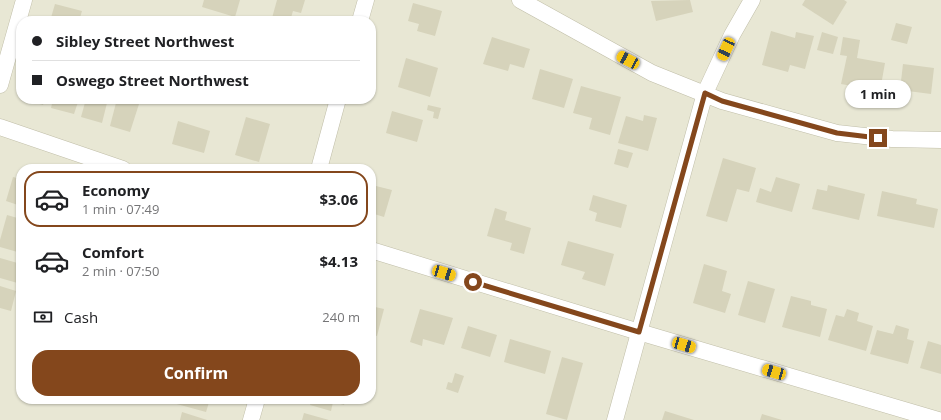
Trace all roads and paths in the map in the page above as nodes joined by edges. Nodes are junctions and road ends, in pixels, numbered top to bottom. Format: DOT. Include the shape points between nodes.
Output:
graph roads {
  1 [pos="24,0"];
  2 [pos="366,0"];
  3 [pos="520,0"];
  4 [pos="752,0"];
  5 [pos="19,16"];
  6 [pos="361,16"];
  7 [pos="16,28"];
  8 [pos="0,85"];
  9 [pos="705,93"];
  10 [pos="337,104"];
  11 [pos="0,127"];
  12 [pos="941,140"];
  13 [pos="108,164"];
  14 [pos="320,164"];
  15 [pos="376,252"];
  16 [pos="639,332"];
  17 [pos="256,404"];
  18 [pos="252,420"];
  19 [pos="615,420"];
  20 [pos="938,420"];
  1 -- 5 [label="street"];
  2 -- 6 [label="street"];
  3 -- 9 [label="street" via="652,73"];
  4 -- 9 [label="street" via="732,35"];
  7 -- 8 [label="street"];
  9 -- 12 [label="street" via="722,101 837,133 892,139"];
  9 -- 16 [label="street"];
  10 -- 14 [label="street"];
  11 -- 13 [label="street"];
  15 -- 16 [label="street"];
  16 -- 19 [label="street"];
  16 -- 20 [label="street"];
  17 -- 18 [label="street"];
}
